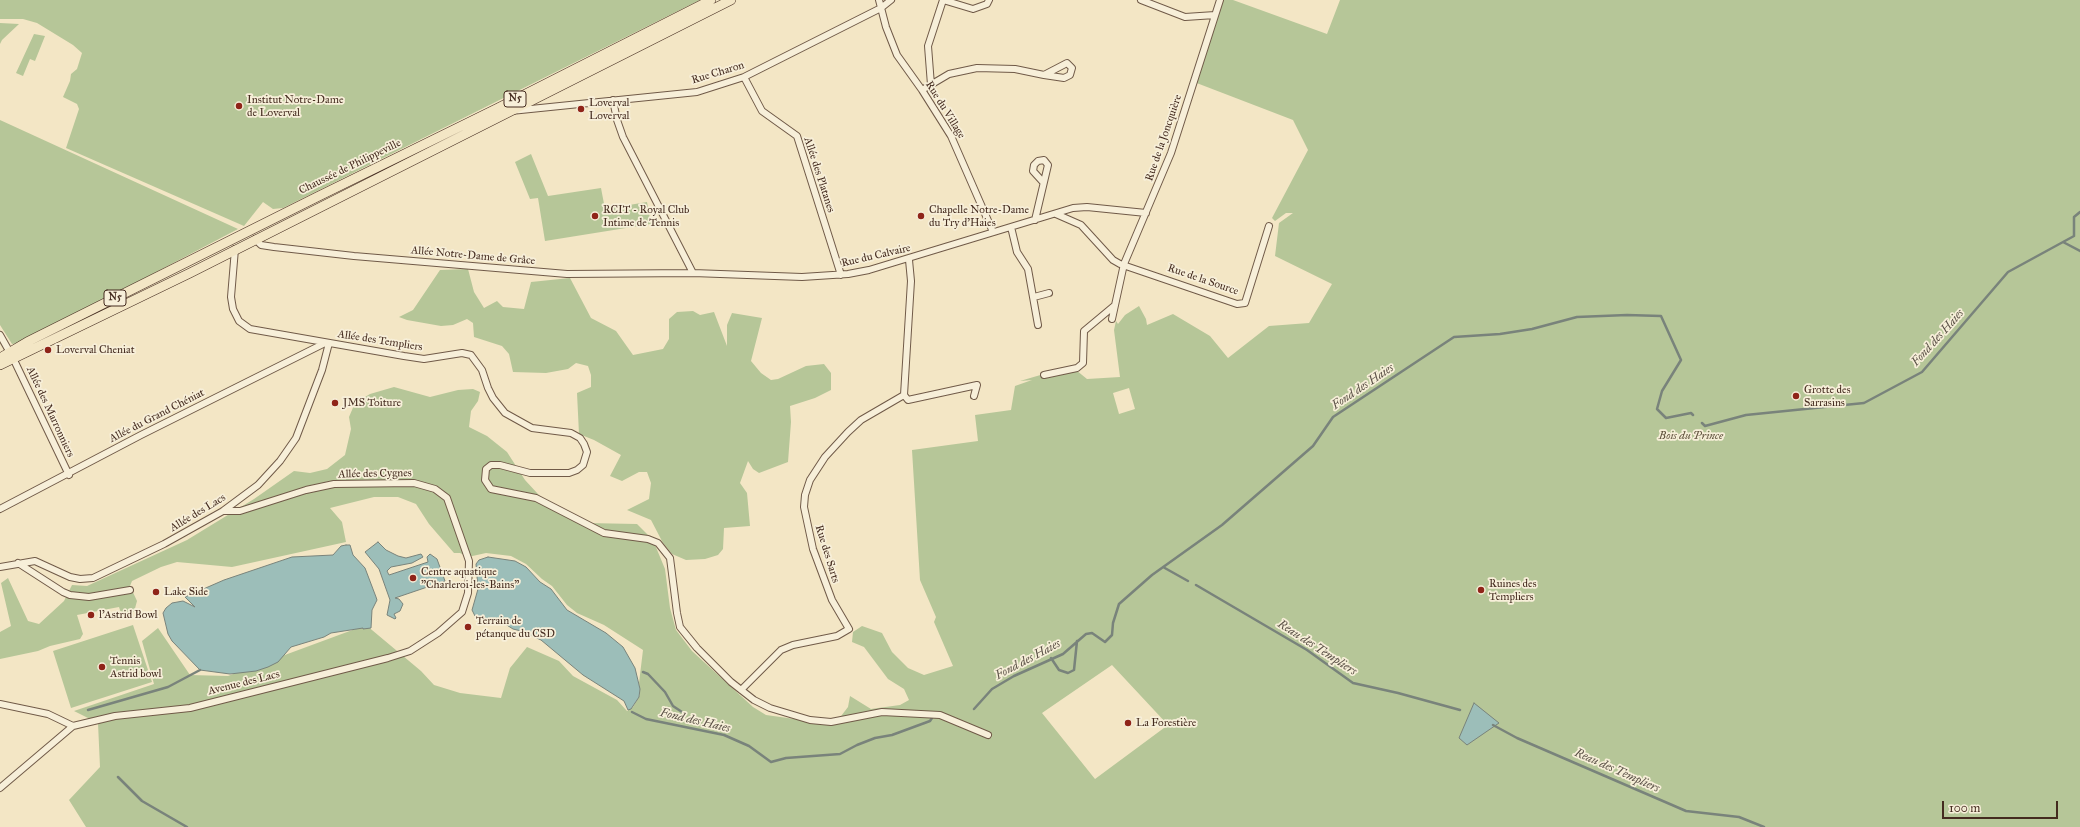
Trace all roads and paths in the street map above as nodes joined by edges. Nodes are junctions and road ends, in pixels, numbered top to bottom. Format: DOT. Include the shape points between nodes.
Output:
graph roads {
  1 [pos="711,0"];
  2 [pos="731,0"];
  3 [pos="879,0"];
  4 [pos="891,0"];
  5 [pos="989,0"];
  6 [pos="1141,0"];
  7 [pos="1220,0"];
  8 [pos="881,8"];
  9 [pos="1215,15"];
  10 [pos="1044,75"];
  11 [pos="744,77"];
  12 [pos="931,85"];
  13 [pos="922,90"];
  14 [pos="613,100"];
  15 [pos="498,108"];
  16 [pos="509,111"];
  17 [pos="1043,182"];
  18 [pos="1146,213"];
  19 [pos="1056,214"];
  20 [pos="1034,220"];
  21 [pos="1269,226"];
  22 [pos="1011,227"];
  23 [pos="993,232"];
  24 [pos="253,234"];
  25 [pos="231,240"];
  26 [pos="235,249"];
  27 [pos="909,260"];
  28 [pos="1124,264"];
  29 [pos="693,273"];
  30 [pos="841,275"];
  31 [pos="1049,293"];
  32 [pos="1034,296"];
  33 [pos="1114,306"];
  34 [pos="1112,319"];
  35 [pos="1038,325"];
  36 [pos="0,335"];
  37 [pos="327,343"];
  38 [pos="12,356"];
  39 [pos="0,358"];
  40 [pos="0,366"];
  41 [pos="1044,375"];
  42 [pos="904,395"];
  43 [pos="974,396"];
  44 [pos="69,475"];
  45 [pos="0,509"];
  46 [pos="223,511"];
  47 [pos="18,563"];
  48 [pos="0,566"];
  49 [pos="130,590"];
  50 [pos="417,646"];
  51 [pos="741,690"];
  52 [pos="0,704"];
  53 [pos="73,726"];
  54 [pos="988,735"];
  55 [pos="0,788"];
  1 -- 15 [label="main road, Chaussée de Philippeville / N5"];
  2 -- 16 [label="main road, Chaussée de Philippeville / N5"];
  3 -- 8 [label="street, Rue du Village"];
  4 -- 8 [label="street, Rue Charon"];
  5 -- 12 [label="street" via="987,4 973,9 943,0 928,46"];
  6 -- 9 [label="street" via="1185,17"];
  7 -- 9 [label="street, Rue de la Joncquière"];
  8 -- 11 [label="street, Rue Charon"];
  8 -- 13 [label="street, Rue du Village" via="896,55"];
  9 -- 18 [label="street, Rue de la Joncquière" via="1180,129"];
  10 -- 12 [label="street" via="1015,69 977,68 949,74"];
  11 -- 14 [label="street, Rue Charon" via="697,92"];
  11 -- 30 [label="street, Allée des Platanes" via="762,111 797,136"];
  12 -- 13 [label="street"];
  13 -- 23 [label="street, Rue du Village" via="951,136"];
  14 -- 16 [label="street, Rue Charon"];
  14 -- 29 [label="street" via="623,137"];
  15 -- 16 [label="street, Rue Charon"];
  15 -- 24 [label="main road, Chaussée de Philippeville / N5"];
  16 -- 24 [label="main road, Chaussée de Philippeville / N5"];
  17 -- 20 [label="street"];
  18 -- 19 [label="street, Rue du Calvaire" via="1087,207 1073,208"];
  18 -- 28 [label="street, Rue de la Joncquière"];
  19 -- 20 [label="street, Rue du Calvaire"];
  19 -- 28 [label="street" via="1081,225 1113,260"];
  20 -- 22 [label="street, Rue du Calvaire"];
  21 -- 28 [label="street, Rue de la Source" via="1245,303 1237,304"];
  22 -- 23 [label="street, Rue du Calvaire"];
  22 -- 32 [label="street" via="1017,252 1028,270"];
  23 -- 27 [label="street, Rue du Calvaire"];
  24 -- 25 [label="main road, Chaussée de Philippeville / N5"];
  24 -- 26 [label="main road, N5"];
  24 -- 29 [label="street, Allée Notre-Dame de Grâce" via="261,245 354,256 559,273"];
  25 -- 26 [label="main road"];
  25 -- 38 [label="main road, Chaussée de Philippeville / N5" via="27,342"];
  26 -- 37 [label="street, Allée des Templiers" via="231,298 239,321 250,329"];
  26 -- 38 [label="main road, Chaussée de Philippeville / N5"];
  27 -- 30 [label="street, Rue du Calvaire"];
  27 -- 42 [label="street"];
  28 -- 33 [label="street"];
  29 -- 30 [label="street, Rue du Calvaire" via="802,277"];
  31 -- 32 [label="street"];
  32 -- 35 [label="street"];
  33 -- 34 [label="street"];
  33 -- 41 [label="street" via="1084,331 1085,350 1082,363 1077,368"];
  36 -- 38 [label="street, Allée des Marronniers"];
  37 -- 44 [label="street, Allée du Grand Chéniat" via="141,435"];
  37 -- 46 [label="street, Allée des Lacs" via="322,370 296,438 280,461 258,485"];
  37 -- 51 [label="street, Allée des Templiers" via="424,359 452,353 471,355 482,370 493,398 505,413 532,428 571,432 580,438 587,452 583,465 577,470 569,473 530,473 490,465 486,469 484,480 491,489 536,498 604,533 648,539 658,543 670,558 680,627 697,648"];
  38 -- 39 [label="main road, Chaussée de Philippeville / N5"];
  38 -- 40 [label="main road, Chaussée de Philippeville / N5"];
  38 -- 44 [label="street, Allée des Marronniers"];
  42 -- 43 [label="street" via="908,400 977,385"];
  42 -- 51 [label="street, Rue des Sarts" via="861,420 848,432 821,462 810,480 805,495 804,507 813,550 832,600 849,628 830,638 793,645 781,650"];
  44 -- 45 [label="street, Allée du Grand Chéniat"];
  46 -- 47 [label="street, Allée des Lacs" via="164,544 93,578 80,580 35,561"];
  46 -- 50 [label="street, Allée des Cygnes" via="240,511 334,484 414,483 427,485 443,493 469,561 468,593 462,612 438,634"];
  47 -- 48 [label="street, Allée des Lacs"];
  47 -- 49 [label="street" via="70,595 89,597"];
  50 -- 53 [label="street, Avenue des Lacs" via="388,658 190,708 115,716"];
  51 -- 54 [label="street, Allée des Templiers" via="770,708 810,720 830,722 882,712 940,715"];
  52 -- 53 [label="street" via="48,714"];
  53 -- 55 [label="street"];
}
